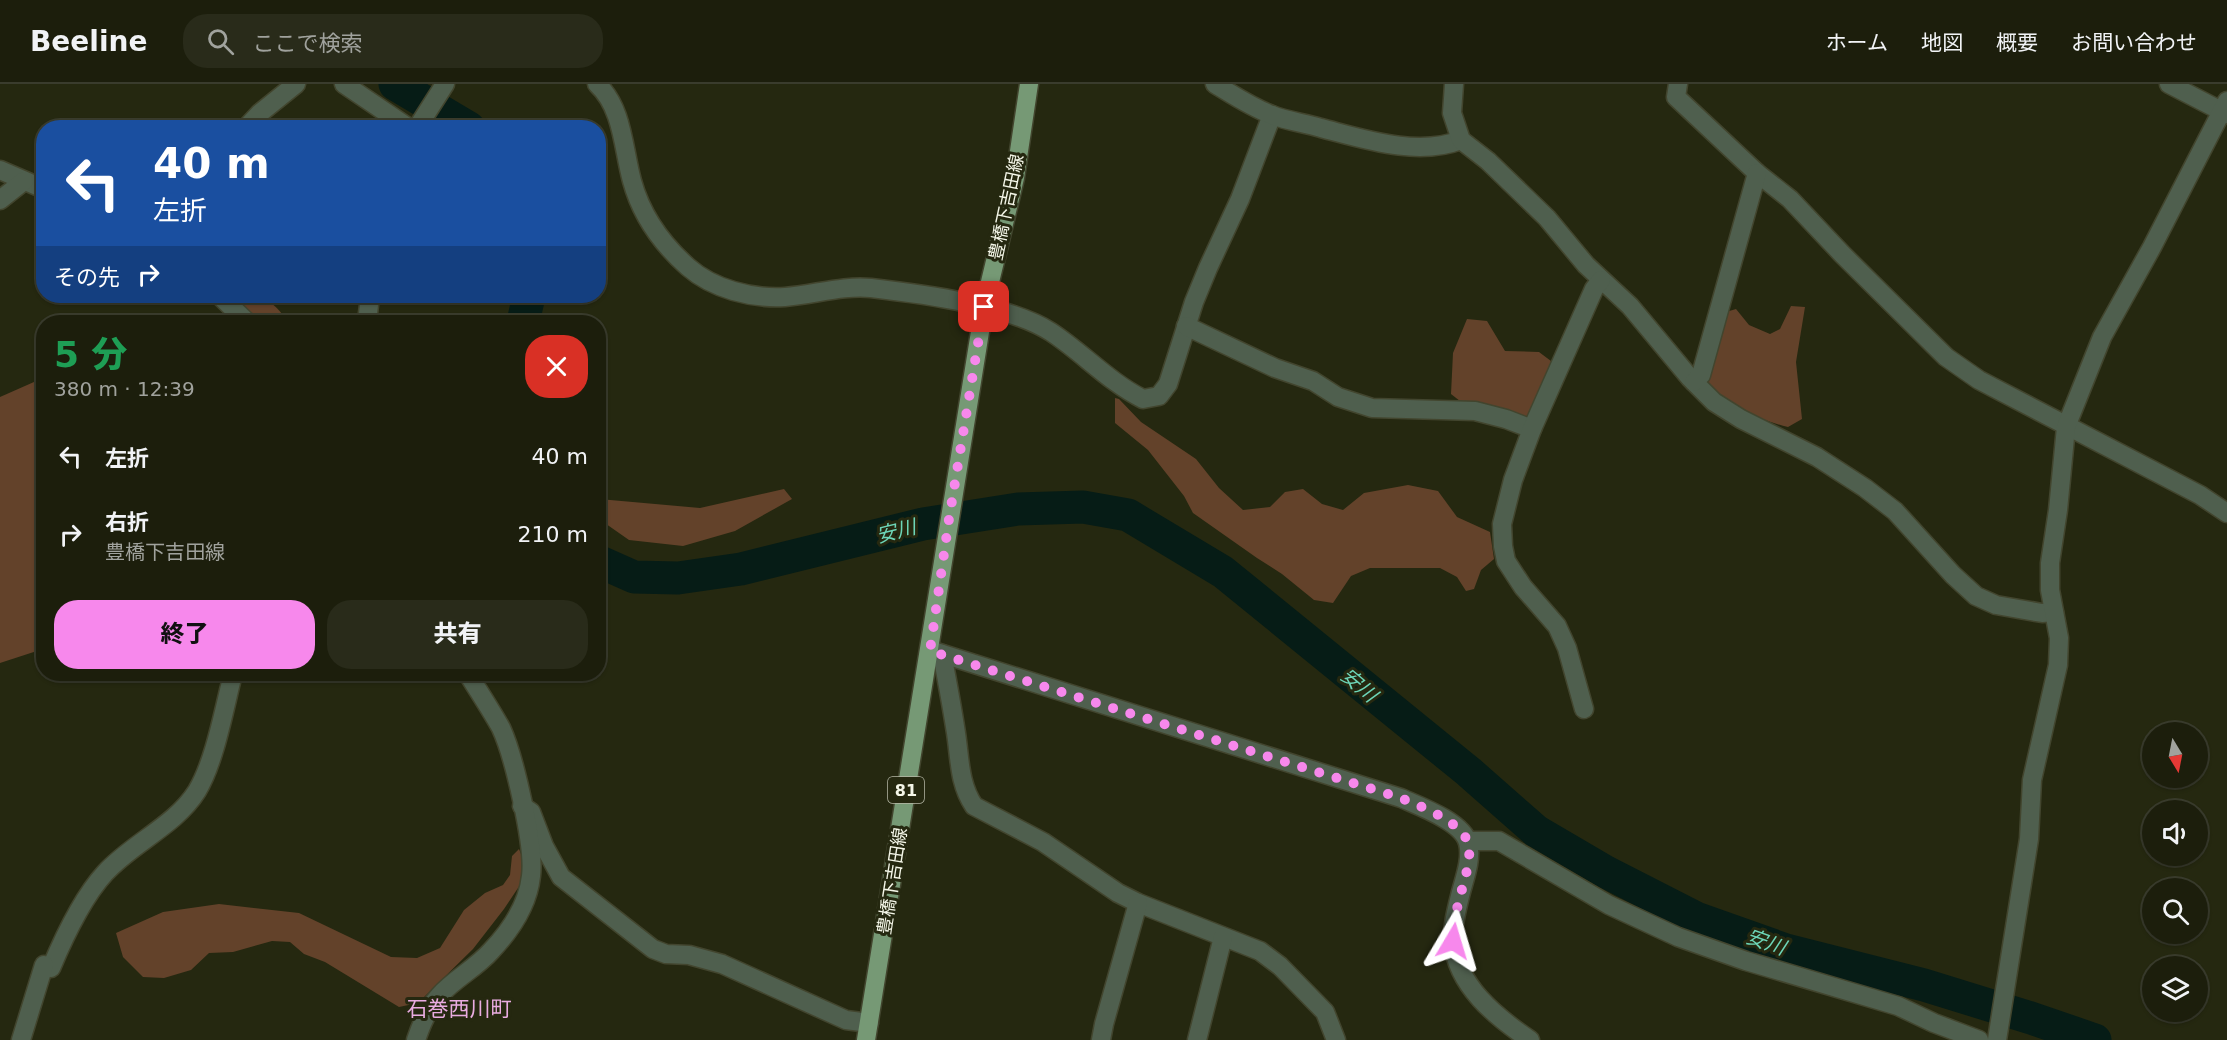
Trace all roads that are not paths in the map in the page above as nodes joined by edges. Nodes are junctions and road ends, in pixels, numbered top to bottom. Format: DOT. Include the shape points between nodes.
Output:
graph roads {
  1 [pos="296,84"];
  2 [pos="344,84"];
  3 [pos="445,84"];
  4 [pos="597,84"];
  5 [pos="1029,84"];
  6 [pos="1215,84"];
  7 [pos="1454,84"];
  8 [pos="2169,84"];
  9 [pos="1673,88"];
  10 [pos="2225,109"];
  11 [pos="1272,115"];
  12 [pos="253,120"];
  13 [pos="407,120"];
  14 [pos="420,120"];
  15 [pos="1461,140"];
  16 [pos="0,170"];
  17 [pos="1757,173"];
  18 [pos="24,181"];
  19 [pos="36,186"];
  20 [pos="0,200"];
  21 [pos="1601,280"];
  22 [pos="228,303"];
  23 [pos="984,307"];
  24 [pos="240,315"];
  25 [pos="1186,326"];
  26 [pos="1694,382"];
  27 [pos="2066,427"];
  28 [pos="1532,429"];
  29 [pos="2227,513"];
  30 [pos="2054,612"];
  31 [pos="936,652"];
  32 [pos="231,681"];
  33 [pos="472,681"];
  34 [pos="1584,709"];
  35 [pos="522,806"];
  36 [pos="1468,841"];
  37 [pos="1138,903"];
  38 [pos="1223,937"];
  39 [pos="867,1032"];
  40 [pos="1998,1036"];
  41 [pos="21,1040"];
  42 [pos="416,1040"];
  43 [pos="1101,1040"];
  44 [pos="1197,1040"];
  45 [pos="1336,1040"];
  46 [pos="1530,1040"];
  47 [pos="1979,1040"];
  1 -- 12 [label="street"];
  2 -- 13 [label="street"];
  3 -- 14 [label="street"];
  4 -- 23 [label="street" via="615,106 632,182 655,232 708,282 750,295 784,297 868,287"];
  5 -- 23 [label="main road, 豊橋下吉田線 / 81" via="1015,178"];
  6 -- 11 [label="street"];
  7 -- 15 [label="street" via="1452,112"];
  8 -- 10 [label="street"];
  9 -- 17 [label="street"];
  10 -- 27 [label="street" via="2102,337"];
  11 -- 15 [label="street" via="1371,141 1427,147"];
  11 -- 25 [label="street"];
  15 -- 21 [label="street" via="1547,218"];
  16 -- 18 [label="street"];
  17 -- 26 [label="street" via="1701,375"];
  17 -- 27 [label="street" via="1790,199 1946,357 1979,380"];
  18 -- 19 [label="street"];
  18 -- 20 [label="street"];
  21 -- 26 [label="street" via="1630,306"];
  21 -- 28 [label="street"];
  22 -- 24 [label="street"];
  23 -- 25 [label="street" via="1050,332 1143,399 1159,396 1168,384"];
  23 -- 31 [label="main road, 豊橋下吉田線 / 81" via="946,540"];
  25 -- 28 [label="street" via="1275,368 1313,381 1338,397 1372,408 1475,411"];
  26 -- 30 [label="street" via="1714,402 1741,419 1865,488 1895,511 1976,596 1996,605"];
  27 -- 29 [label="street" via="2200,495"];
  27 -- 30 [label="street" via="2050,563"];
  28 -- 34 [label="street" via="1502,524 1503,546 1506,561 1523,587 1557,626"];
  30 -- 40 [label="street" via="2059,638 2058,665 2032,780 2029,839"];
  31 -- 36 [label="street" via="1401,798 1433,812"];
  31 -- 37 [label="street" via="957,739 961,776 974,806 1043,842"];
  31 -- 39 [label="main road, 豊橋下吉田線 / 81" via="913,742"];
  32 -- 41 [label="street" via="207,771 196,792 176,814 104,874 47,966"];
  33 -- 35 [label="street" via="501,729"];
  35 -- 39 [label="street" via="531,812 561,877 653,949 722,964"];
  35 -- 42 [label="street" via="531,875 516,920 491,952 438,996"];
  36 -- 46 [label="street" via="1469,858 1453,941 1457,963 1465,981 1487,1005"];
  36 -- 47 [label="street" via="1499,841 1609,905 1678,937 1898,1006"];
  37 -- 38 [label="street"];
  37 -- 43 [label="street"];
  38 -- 44 [label="street"];
  38 -- 45 [label="street" via="1260,951 1280,966 1325,1012"];
}
